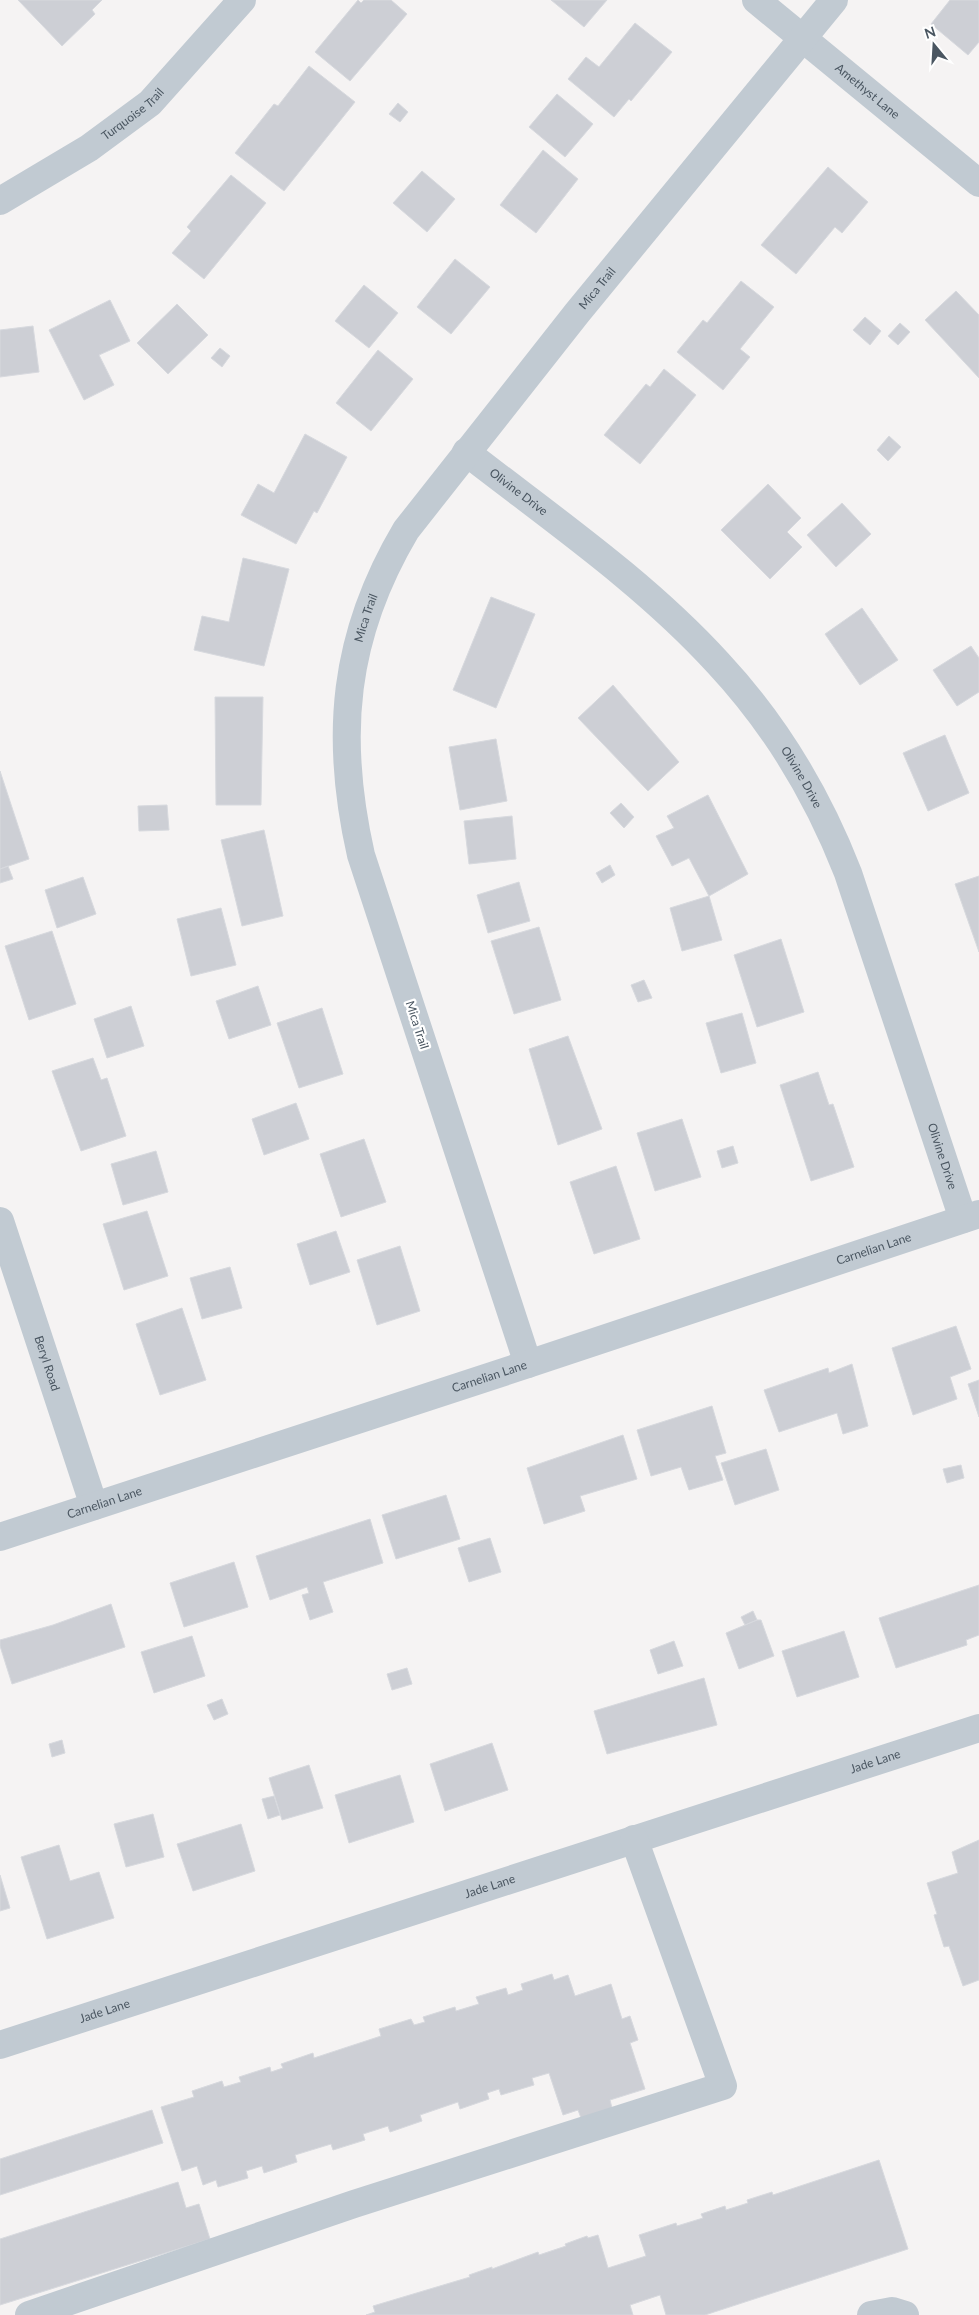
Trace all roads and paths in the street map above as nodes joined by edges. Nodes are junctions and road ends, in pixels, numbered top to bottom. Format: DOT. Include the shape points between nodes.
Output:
graph roads {
  1 [pos="242,0"];
  2 [pos="756,0"];
  3 [pos="834,0"];
  4 [pos="803,38"];
  5 [pos="979,183"];
  6 [pos="0,201"];
  7 [pos="466,452"];
  8 [pos="971,1216"];
  9 [pos="0,1221"];
  10 [pos="528,1364"];
  11 [pos="94,1506"];
  12 [pos="0,1537"];
  13 [pos="979,1728"];
  14 [pos="634,1839"];
  15 [pos="0,2045"];
  16 [pos="29,2315"];
  17 [pos="871,2315"];
  18 [pos="905,2315"];
  1 -- 6 [label="street, Turquoise Trail" via="150,103 90,148"];
  2 -- 4 [label="street, Amethyst Lane"];
  3 -- 4 [label="street, Mica Trail"];
  4 -- 5 [label="street, Amethyst Lane"];
  4 -- 7 [label="street, Mica Trail"];
  7 -- 8 [label="street, Olivine Drive" via="596,553 666,613 732,679 782,745 829,826 848,873"];
  7 -- 10 [label="street, Mica Trail" via="406,530 377,586 351,670 347,762 350,799 361,855"];
  8 -- 10 [label="street, Carnelian Lane"];
  9 -- 11 [label="street, Beryl Road"];
  10 -- 11 [label="street, Carnelian Lane"];
  11 -- 12 [label="street, Carnelian Lane"];
  13 -- 14 [label="street, Jade Lane"];
  14 -- 15 [label="street, Jade Lane"];
  14 -- 16 [label="street" via="723,2086 354,2204"];
  17 -- 18 [label="street" via="892,2312"];
}
